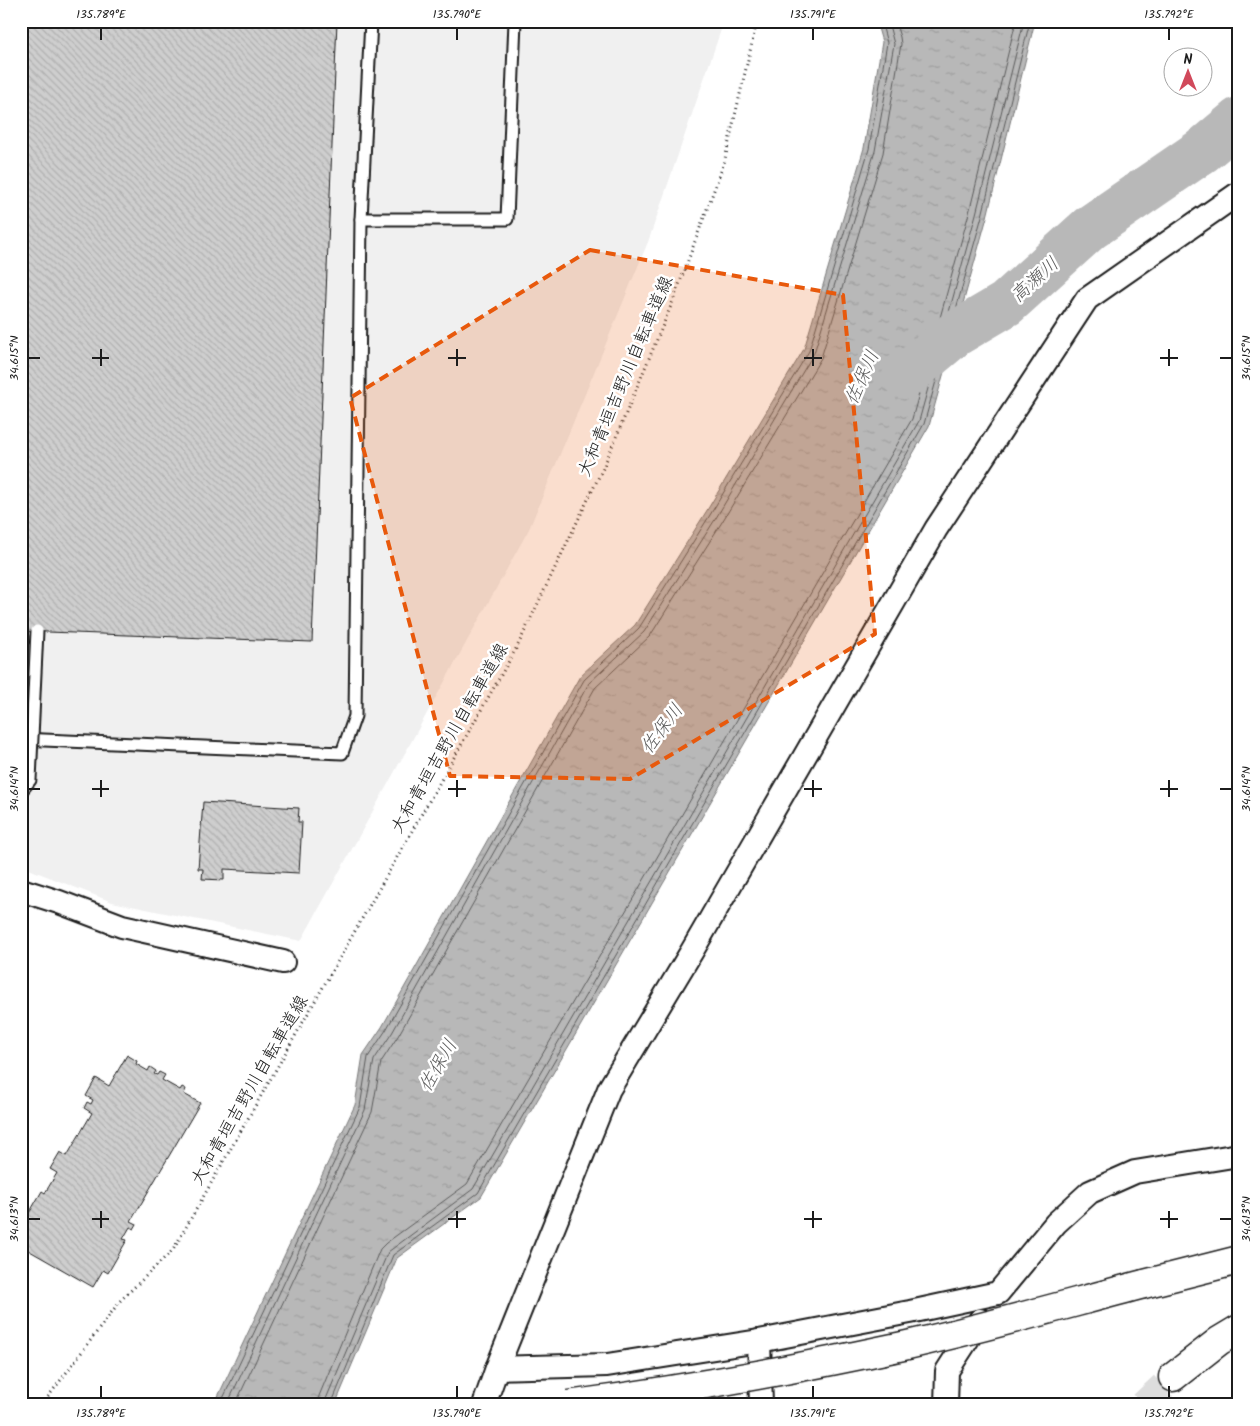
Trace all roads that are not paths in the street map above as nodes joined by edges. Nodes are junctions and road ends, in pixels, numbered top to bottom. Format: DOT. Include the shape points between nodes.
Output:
graph roads {
  1 [pos="372,21"];
  2 [pos="515,21"];
  3 [pos="1239,193"];
  4 [pos="361,219"];
  5 [pos="37,631"];
  6 [pos="21,739"];
  7 [pos="21,791"];
  8 [pos="21,890"];
  9 [pos="283,962"];
  10 [pos="1239,1155"];
  11 [pos="1239,1260"];
  12 [pos="998,1293"];
  13 [pos="1239,1329"];
  14 [pos="759,1341"];
  15 [pos="497,1368"];
  16 [pos="1173,1377"];
  17 [pos="484,1405"];
  18 [pos="568,1405"];
  19 [pos="761,1405"];
  20 [pos="946,1405"];
  1 -- 4 [label="lane"];
  2 -- 4 [label="lane" via="507,219"];
  3 -- 15 [label="street" via="1087,299 936,529 609,1089"];
  4 -- 6 [label="lane" via="355,716 342,753"];
  5 -- 7 [label="lane, bridge" via="30,780"];
  8 -- 9 [label="street" via="122,926"];
  10 -- 12 [label="street" via="1135,1172 1090,1192 1056,1223"];
  11 -- 18 [label="highway, bridge" via="904,1346 644,1395"];
  12 -- 14 [label="street"];
  12 -- 20 [label="street" via="947,1371"];
  13 -- 16 [label="highway"];
  14 -- 15 [label="street" via="607,1365"];
  14 -- 19 [label="street"];
  15 -- 17 [label="street"];
}
